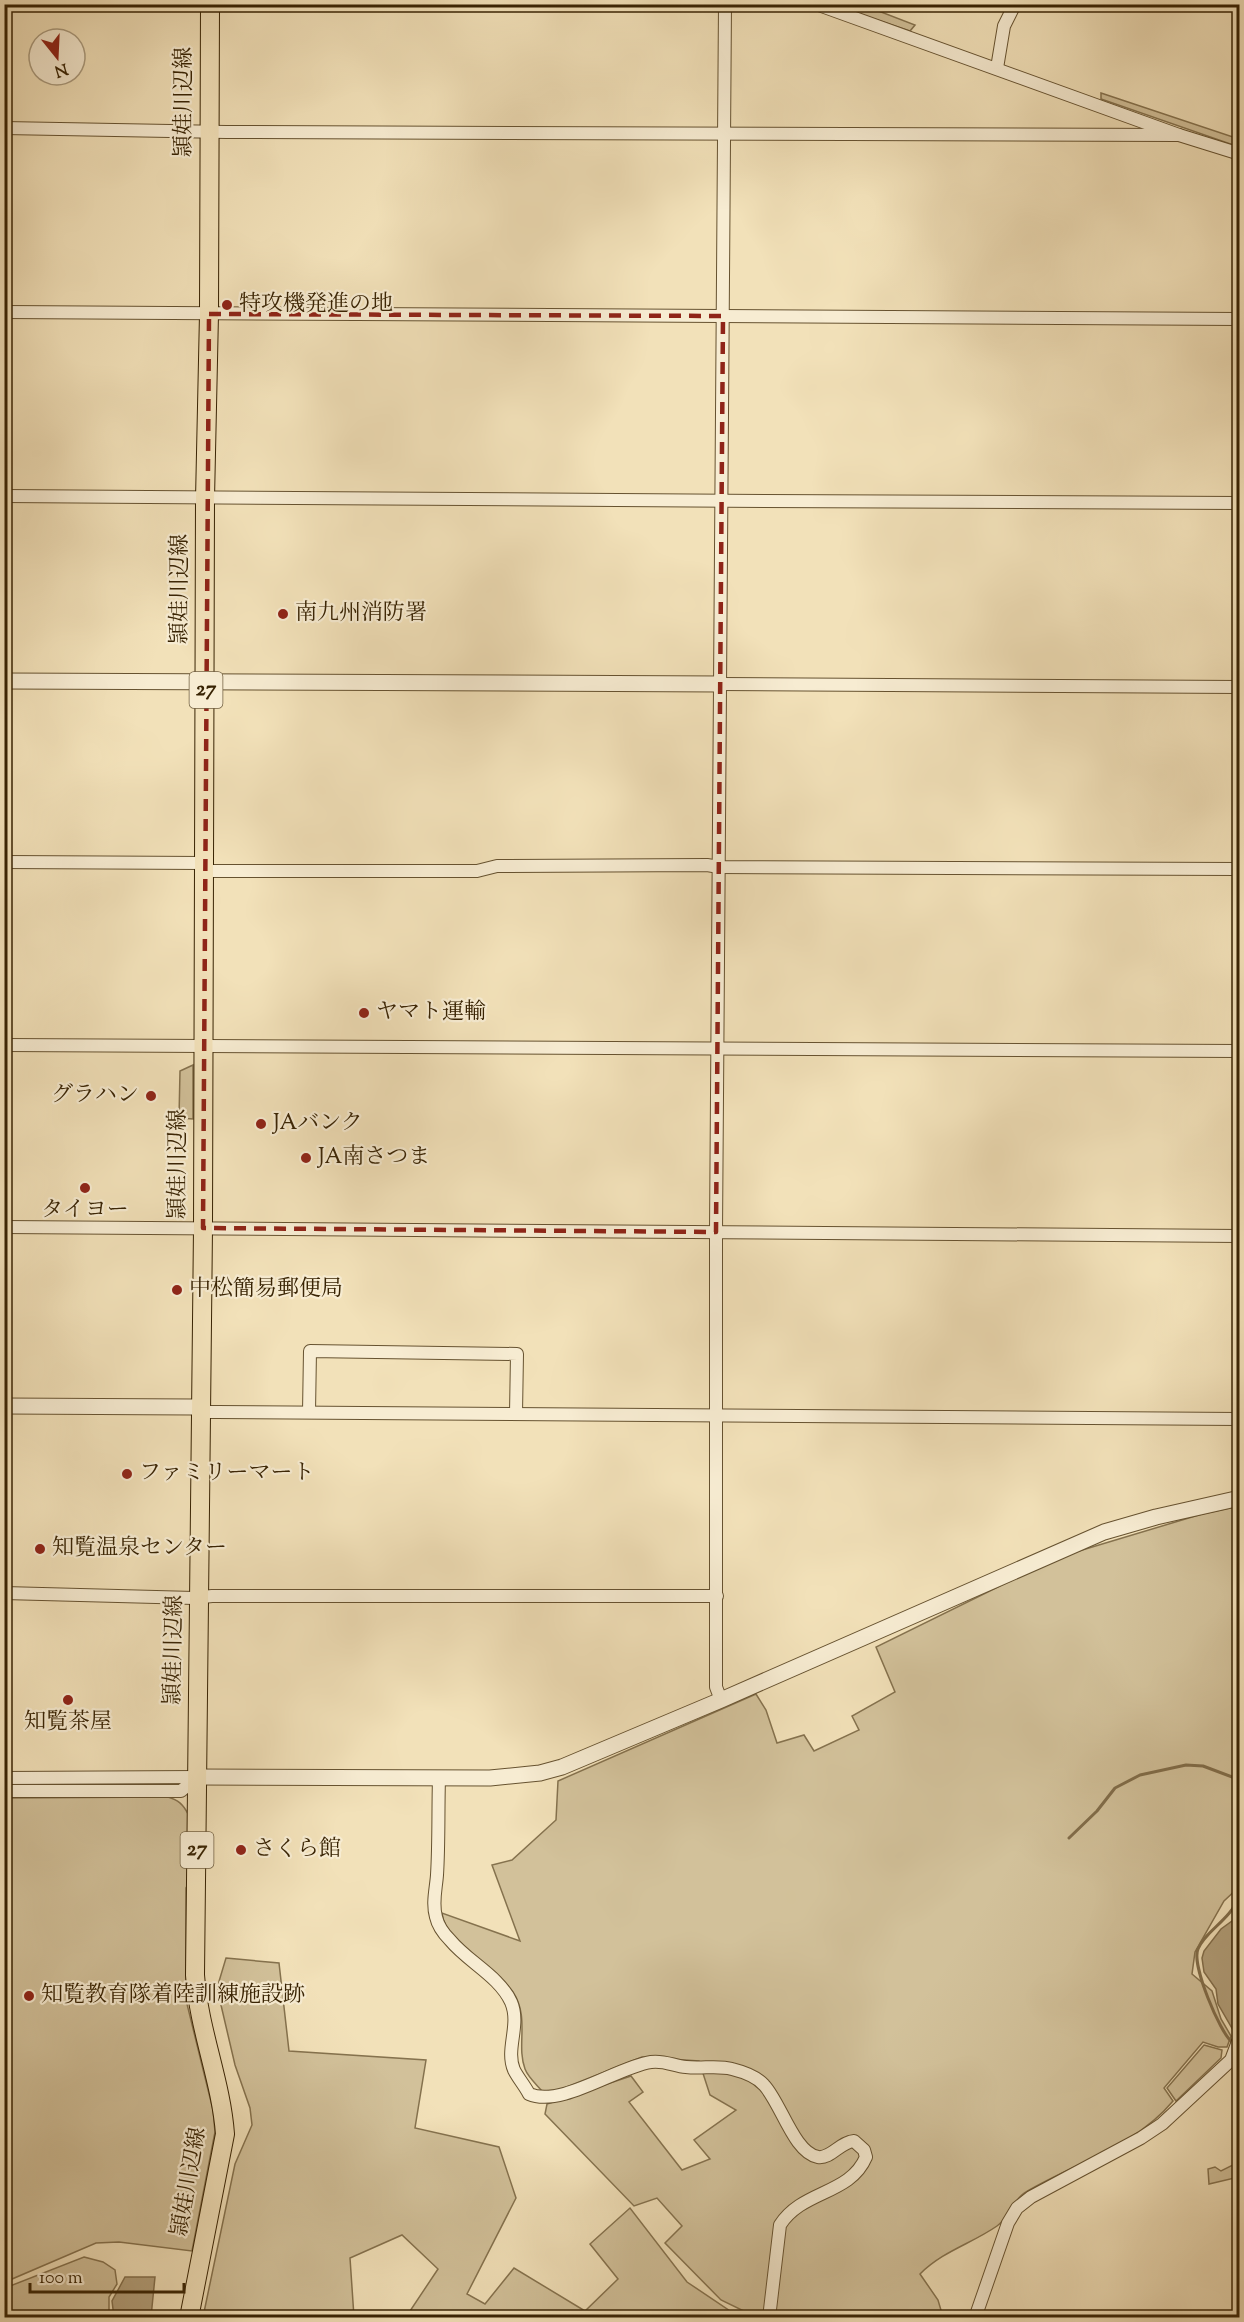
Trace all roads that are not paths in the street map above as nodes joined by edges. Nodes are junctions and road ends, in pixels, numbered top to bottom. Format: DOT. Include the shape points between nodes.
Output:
graph roads {
  1 [pos="210,4"];
  2 [pos="725,4"];
  3 [pos="816,4"];
  4 [pos="1015,4"];
  5 [pos="997,68"];
  6 [pos="4,128"];
  7 [pos="209,131"];
  8 [pos="723,135"];
  9 [pos="1179,135"];
  10 [pos="1239,154"];
  11 [pos="4,312"];
  12 [pos="210,314"];
  13 [pos="723,316"];
  14 [pos="1239,319"];
  15 [pos="4,496"];
  16 [pos="205,499"];
  17 [pos="720,499"];
  18 [pos="1239,503"];
  19 [pos="4,681"];
  20 [pos="206,682"];
  21 [pos="720,684"];
  22 [pos="1239,687"];
  23 [pos="4,862"];
  24 [pos="204,867"];
  25 [pos="719,867"];
  26 [pos="1239,869"];
  27 [pos="4,1045"];
  28 [pos="203,1046"];
  29 [pos="718,1048"];
  30 [pos="1239,1051"];
  31 [pos="4,1227"];
  32 [pos="203,1228"];
  33 [pos="716,1232"];
  34 [pos="1239,1236"];
  35 [pos="4,1406"];
  36 [pos="201,1409"];
  37 [pos="309,1412"];
  38 [pos="516,1413"];
  39 [pos="717,1415"];
  40 [pos="1239,1419"];
  41 [pos="1239,1498"];
  42 [pos="4,1593"];
  43 [pos="717,1596"];
  44 [pos="200,1597"];
  45 [pos="721,1700"];
  46 [pos="197,1777"];
  47 [pos="4,1778"];
  48 [pos="439,1779"];
  49 [pos="4,1791"];
  50 [pos="1239,2036"];
  51 [pos="1235,2059"];
  52 [pos="189,2318"];
  53 [pos="769,2318"];
  54 [pos="975,2318"];
  1 -- 7 [label="main road, 頴娃川辺線 / 27"];
  2 -- 8 [label="street"];
  3 -- 5 [label="street"];
  4 -- 5 [label="street" via="1004,26"];
  5 -- 9 [label="street"];
  6 -- 7 [label="street"];
  7 -- 8 [label="street"];
  7 -- 12 [label="main road, 頴娃川辺線 / 27"];
  8 -- 9 [label="street"];
  8 -- 13 [label="street"];
  9 -- 10 [label="street"];
  11 -- 12 [label="street"];
  12 -- 13 [label="street"];
  12 -- 16 [label="main road, 頴娃川辺線 / 27"];
  13 -- 14 [label="street"];
  13 -- 17 [label="street"];
  15 -- 16 [label="street"];
  16 -- 17 [label="street"];
  16 -- 20 [label="main road, 頴娃川辺線 / 27"];
  17 -- 18 [label="street"];
  17 -- 21 [label="street"];
  19 -- 20 [label="street"];
  20 -- 21 [label="street"];
  20 -- 24 [label="main road, 頴娃川辺線 / 27"];
  21 -- 22 [label="street"];
  21 -- 25 [label="street"];
  23 -- 24 [label="street"];
  24 -- 25 [label="street" via="477,871 497,866"];
  24 -- 28 [label="main road, 頴娃川辺線 / 27"];
  25 -- 26 [label="street"];
  25 -- 29 [label="street"];
  27 -- 28 [label="street"];
  28 -- 29 [label="street"];
  28 -- 32 [label="main road, 頴娃川辺線 / 27"];
  29 -- 30 [label="street"];
  29 -- 33 [label="street"];
  31 -- 32 [label="street"];
  32 -- 33 [label="street"];
  32 -- 36 [label="main road, 頴娃川辺線 / 27"];
  33 -- 34 [label="street"];
  33 -- 39 [label="street"];
  35 -- 36 [label="street"];
  36 -- 37 [label="street"];
  36 -- 44 [label="main road, 頴娃川辺線 / 27"];
  37 -- 38 [label="street"];
  37 -- 38 [label="street" via="310,1351 516,1354"];
  38 -- 39 [label="street"];
  39 -- 40 [label="street"];
  39 -- 43 [label="street"];
  41 -- 45 [label="street" via="1104,1532"];
  42 -- 44 [label="street"];
  43 -- 44 [label="street"];
  43 -- 45 [label="street" via="716,1687"];
  44 -- 46 [label="main road, 頴娃川辺線 / 27"];
  45 -- 48 [label="street" via="562,1767 511,1777"];
  46 -- 47 [label="street"];
  46 -- 48 [label="street"];
  46 -- 49 [label="street" via="181,1791"];
  46 -- 52 [label="main road, 頴娃川辺線 / 27" via="197,1997 225,2134"];
  48 -- 53 [label="street" via="436,1918 452,1943 495,1981 510,2000 515,2019 514,2070 529,2094 546,2098 649,2062 729,2068 749,2074 764,2085 802,2149 811,2155 826,2156 846,2141 854,2141 864,2150 866,2157 855,2175 797,2205 780,2224"];
  50 -- 51 [label="street"];
  51 -- 54 [label="street" via="1142,2138 1043,2190 1017,2208 1008,2223"];
}
